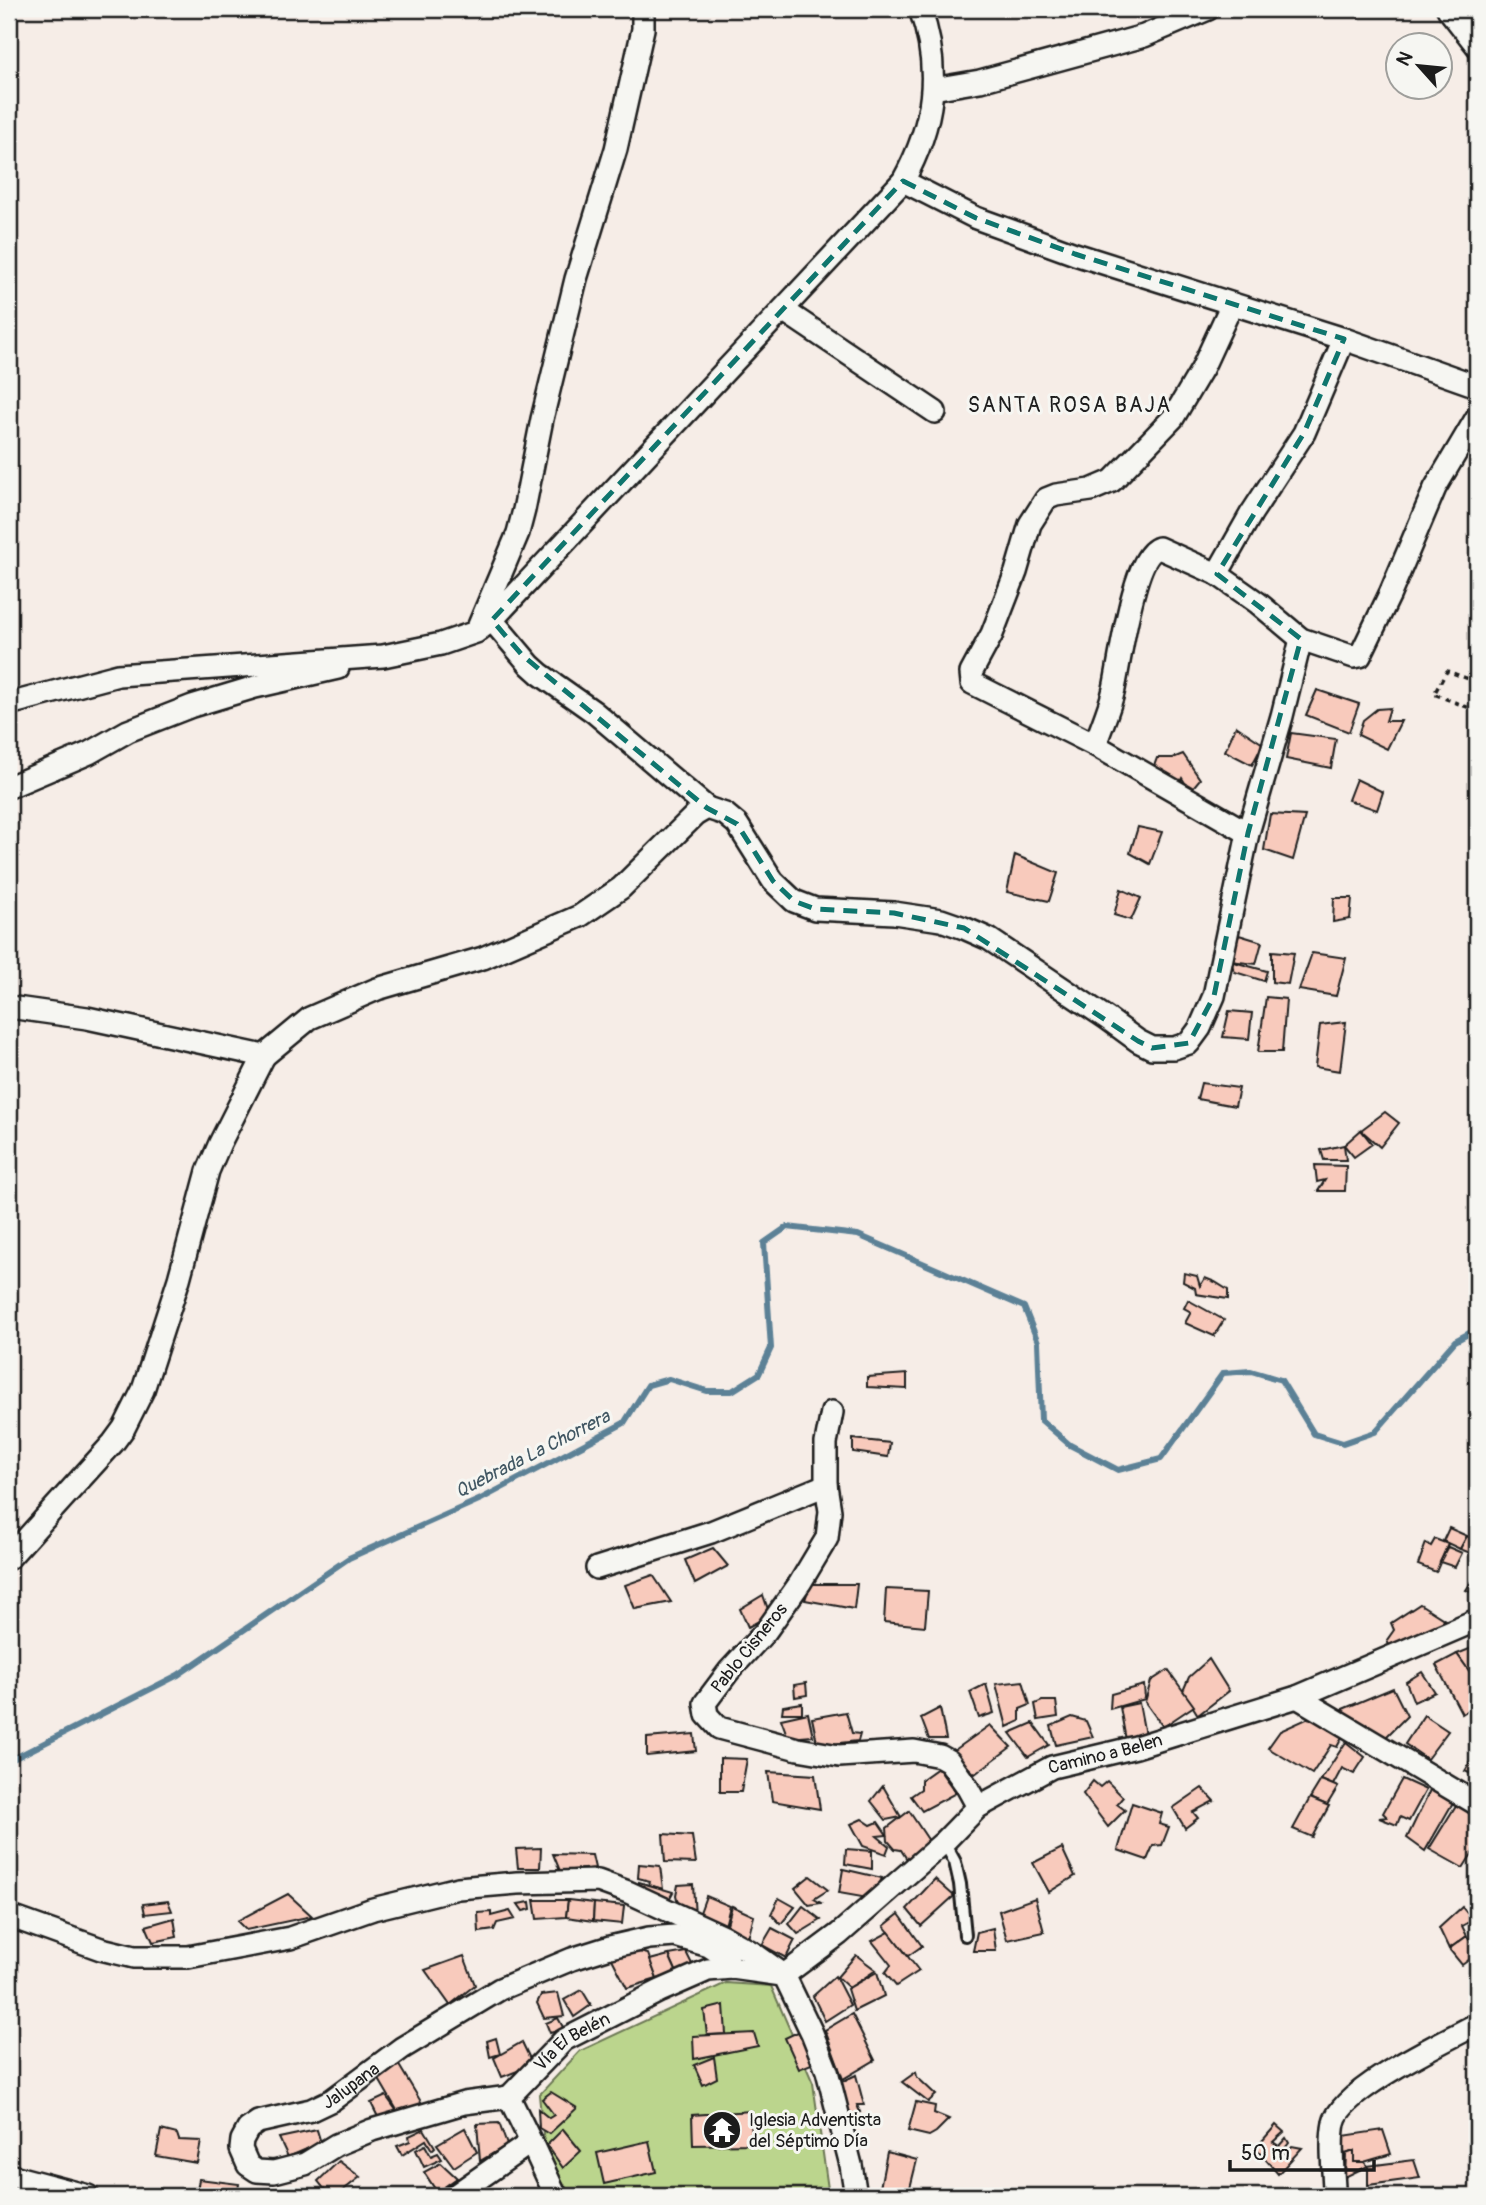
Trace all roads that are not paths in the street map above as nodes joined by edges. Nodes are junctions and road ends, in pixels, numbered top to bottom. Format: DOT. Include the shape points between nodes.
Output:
graph roads {
  1 [pos="643,9"];
  2 [pos="920,9"];
  3 [pos="1208,9"];
  4 [pos="1448,9"];
  5 [pos="1477,46"];
  6 [pos="933,89"];
  7 [pos="903,181"];
  8 [pos="1232,304"];
  9 [pos="783,310"];
  10 [pos="1344,339"];
  11 [pos="1477,386"];
  12 [pos="935,412"];
  13 [pos="1477,417"];
  14 [pos="1217,574"];
  15 [pos="484,626"];
  16 [pos="1301,639"];
  17 [pos="383,656"];
  18 [pos="9,704"];
  19 [pos="1095,745"];
  20 [pos="9,787"];
  21 [pos="707,808"];
  22 [pos="1248,833"];
  23 [pos="9,1007"];
  24 [pos="264,1056"];
  25 [pos="832,1412"];
  26 [pos="827,1485"];
  27 [pos="9,1558"];
  28 [pos="597,1568"];
  29 [pos="1477,1620"];
  30 [pos="1297,1698"];
  31 [pos="1477,1804"];
  32 [pos="978,1807"];
  33 [pos="944,1842"];
  34 [pos="9,1916"];
  35 [pos="965,1935"];
  36 [pos="732,1968"];
  37 [pos="784,1975"];
  38 [pos="1477,2024"];
  39 [pos="509,2097"];
  40 [pos="531,2142"];
  41 [pos="9,2175"];
  42 [pos="88,2196"];
  43 [pos="454,2196"];
  44 [pos="556,2196"];
  45 [pos="856,2196"];
  46 [pos="1332,2196"];
  1 -- 15 [label="street" via="643,29 616,149 576,279 524,510"];
  2 -- 6 [label="street" via="932,55"];
  3 -- 6 [label="street" via="1144,36 980,81"];
  4 -- 5 [label="street"];
  6 -- 7 [label="street" via="923,137"];
  7 -- 8 [label="street" via="975,218"];
  7 -- 9 [label="street"];
  8 -- 10 [label="street"];
  8 -- 19 [label="street" via="1173,418 1112,481 1046,499 1031,524 992,634 971,673 972,683"];
  9 -- 12 [label="street"];
  9 -- 15 [label="street"];
  10 -- 11 [label="street"];
  10 -- 14 [label="street" via="1304,433"];
  13 -- 16 [label="street" via="1435,488 1360,656"];
  14 -- 16 [label="street"];
  14 -- 19 [label="street" via="1159,548 1152,550"];
  15 -- 17 [label="street" via="441,644"];
  15 -- 21 [label="street"];
  16 -- 22 [label="street"];
  17 -- 18 [label="street" via="118,675"];
  17 -- 20 [label="street" via="192,706"];
  19 -- 22 [label="street"];
  21 -- 22 [label="street" via="737,824 773,881 794,901 815,909 894,913 964,928 989,939 1152,1048 1189,1044 1200,1028 1214,996"];
  21 -- 24 [label="street" via="621,888 580,916 483,958 377,989 310,1017"];
  23 -- 24 [label="street" via="87,1018"];
  24 -- 27 [label="street" via="208,1171 143,1390 124,1428"];
  25 -- 26 [label="street, Pablo Cisneros" via="826,1443"];
  26 -- 28 [label="street" via="711,1532"];
  26 -- 32 [label="street, Pablo Cisneros" via="827,1538 766,1631 705,1703 707,1716 719,1728 798,1749 839,1756 914,1752 940,1756 949,1761"];
  29 -- 30 [label="street, Camino a Belen"];
  30 -- 31 [label="street"];
  30 -- 32 [label="street, Camino a Belen" via="1136,1747 1052,1767"];
  32 -- 33 [label="street, Camino a Belen"];
  33 -- 35 [label="lane" via="960,1884"];
  33 -- 37 [label="street, Camino a Belen" via="839,1934"];
  34 -- 37 [label="street" via="100,1949 134,1956 188,1957 290,1938 373,1909 458,1888 598,1881 721,1935"];
  36 -- 37 [label="street, Vía El Belén"];
  36 -- 39 [label="street, Vía El Belén" via="708,1970 564,2040"];
  36 -- 39 [label="street, Jalupana" via="727,1958 709,1946 675,1936 649,1938 572,1959 500,1989 402,2048 332,2100 311,2110 258,2122 242,2140 242,2156 257,2171 274,2172 305,2164 372,2130 464,2103"];
  37 -- 45 [label="street" via="827,2071"];
  38 -- 46 [label="street" via="1349,2099 1334,2122"];
  39 -- 40 [label="street"];
  40 -- 43 [label="street"];
  40 -- 44 [label="street"];
  41 -- 42 [label="street"];
}
